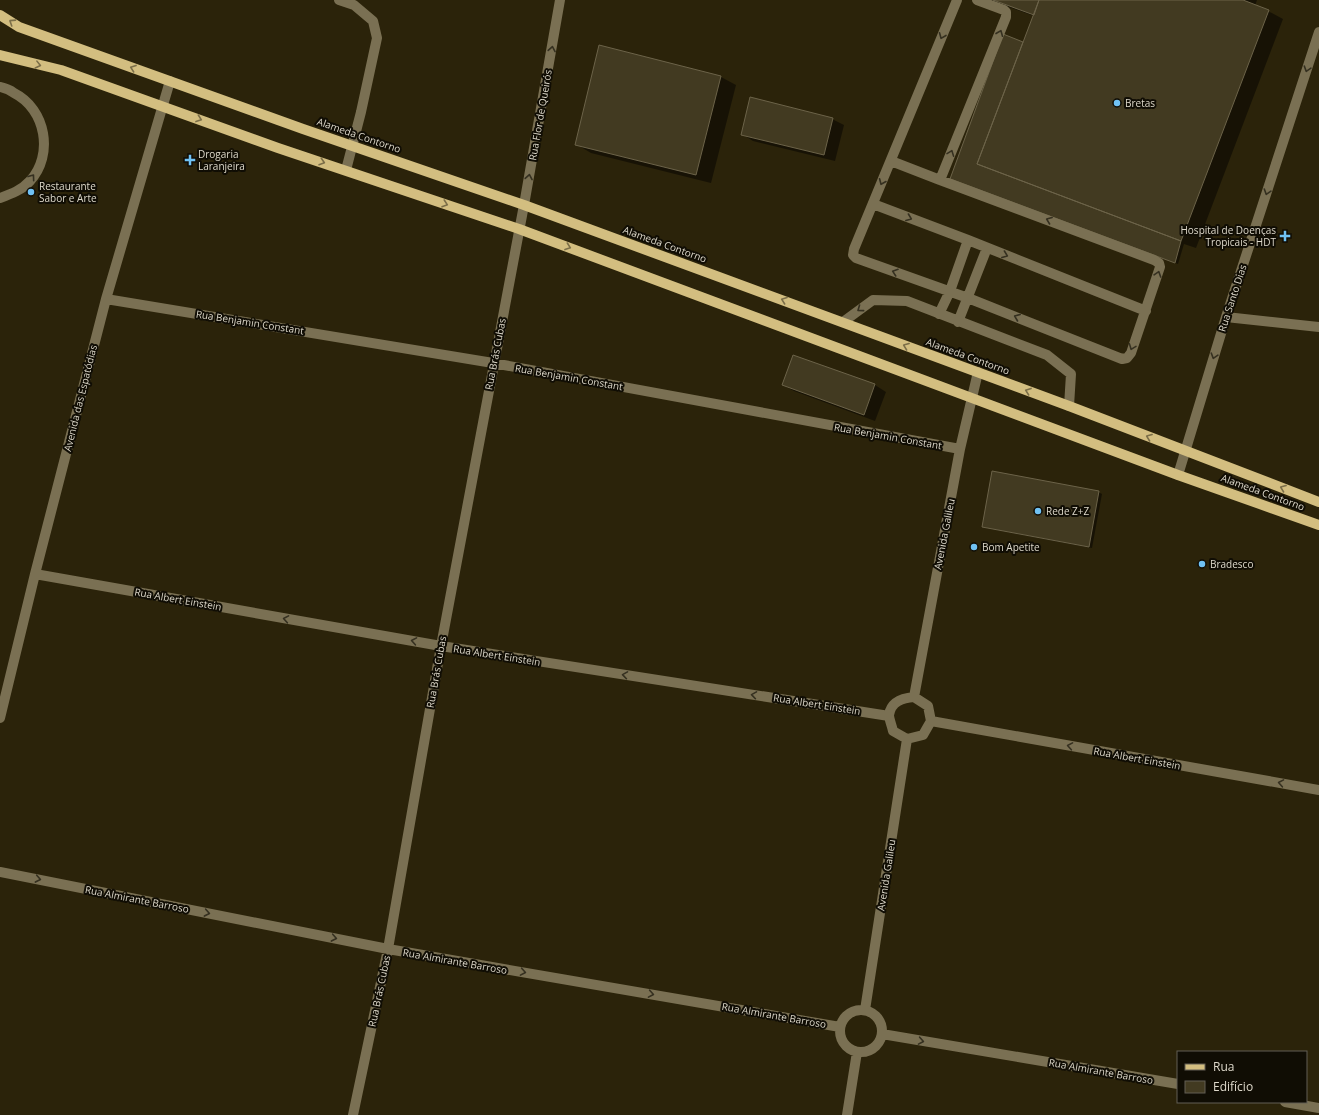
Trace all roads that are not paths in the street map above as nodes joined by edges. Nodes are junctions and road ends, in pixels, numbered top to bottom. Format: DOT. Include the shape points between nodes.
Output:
graph roads {
  1 [pos="339,0"];
  2 [pos="560,0"];
  3 [pos="957,0"];
  4 [pos="978,0"];
  5 [pos="0,15"];
  6 [pos="1319,32"];
  7 [pos="0,56"];
  8 [pos="170,81"];
  9 [pos="0,87"];
  10 [pos="163,106"];
  11 [pos="353,146"];
  12 [pos="891,161"];
  13 [pos="346,170"];
  14 [pos="940,180"];
  15 [pos="0,198"];
  16 [pos="873,204"];
  17 [pos="524,205"];
  18 [pos="519,229"];
  19 [pos="968,240"];
  20 [pos="987,248"];
  21 [pos="950,291"];
  22 [pos="968,298"];
  23 [pos="106,299"];
  24 [pos="1146,311"];
  25 [pos="939,314"];
  26 [pos="1226,317"];
  27 [pos="843,322"];
  28 [pos="958,322"];
  29 [pos="1319,327"];
  30 [pos="493,363"];
  31 [pos="978,372"];
  32 [pos="972,397"];
  33 [pos="1068,406"];
  34 [pos="960,449"];
  35 [pos="1186,451"];
  36 [pos="1178,475"];
  37 [pos="1319,502"];
  38 [pos="1319,525"];
  39 [pos="35,574"];
  40 [pos="440,646"];
  41 [pos="914,697"];
  42 [pos="889,716"];
  43 [pos="0,718"];
  44 [pos="931,721"];
  45 [pos="907,739"];
  46 [pos="1319,790"];
  47 [pos="0,872"];
  48 [pos="388,949"];
  49 [pos="864,1010"];
  50 [pos="840,1027"];
  51 [pos="882,1034"];
  52 [pos="857,1052"];
  53 [pos="1177,1084"];
  54 [pos="1290,1103"];
  55 [pos="1319,1108"];
  56 [pos="353,1115"];
  57 [pos="847,1115"];
  1 -- 11 [label="street" via="354,5 373,21 377,38"];
  17 -- 2 [label="street, Rua Flor de Queirós, one-way"];
  3 -- 12 [label="street, one-way"];
  14 -- 4 [label="street, one-way" via="1006,17 1004,10"];
  8 -- 5 [label="main road, Alameda Contorno, one-way" via="19,27"];
  6 -- 26 [label="street, Rua Santo Dias, one-way"];
  7 -- 10 [label="main road, Alameda Contorno, one-way" via="61,70"];
  8 -- 10 [label="street, Avenida das Espatódias"];
  8 -- 11 [label="main road, Alameda Contorno"];
  15 -- 9 [label="street, one-way" via="15,192 30,181 40,165 44,147 43,128 35,111 22,97"];
  10 -- 13 [label="main road, Alameda Contorno, one-way"];
  10 -- 23 [label="street, Avenida das Espatódias"];
  11 -- 13 [label="street"];
  11 -- 17 [label="main road, Alameda Contorno"];
  12 -- 14 [label="street"];
  12 -- 16 [label="street, one-way"];
  13 -- 18 [label="main road, Alameda Contorno, one-way"];
  24 -- 14 [label="street, one-way" via="1160,267 1159,263"];
  16 -- 19 [label="street, one-way"];
  21 -- 16 [label="street, one-way" via="853,255"];
  17 -- 18 [label="street, Rua Flor de Queirós"];
  27 -- 17 [label="main road, Alameda Contorno, one-way"];
  18 -- 30 [label="street, Rua Brás Cubas"];
  18 -- 32 [label="main road, Alameda Contorno, one-way"];
  19 -- 20 [label="street"];
  19 -- 21 [label="street"];
  20 -- 22 [label="street"];
  20 -- 24 [label="street, one-way"];
  21 -- 22 [label="street"];
  21 -- 25 [label="street"];
  24 -- 22 [label="street, one-way" via="1131,353 1122,359"];
  22 -- 28 [label="street"];
  23 -- 30 [label="street, Rua Benjamin Constant"];
  23 -- 39 [label="street, Avenida das Espatódias"];
  25 -- 27 [label="street, one-way" via="907,301 873,300"];
  25 -- 28 [label="street"];
  26 -- 29 [label="street"];
  26 -- 35 [label="street, Rua Santo Dias, one-way"];
  31 -- 27 [label="main road, Alameda Contorno, one-way"];
  28 -- 33 [label="street" via="1047,355 1071,374"];
  30 -- 34 [label="street, Rua Benjamin Constant"];
  30 -- 40 [label="street, Rua Brás Cubas"];
  31 -- 32 [label="street, Avenida Galileu"];
  33 -- 31 [label="main road, Alameda Contorno, one-way"];
  32 -- 34 [label="street, Avenida Galileu"];
  32 -- 36 [label="main road, Alameda Contorno"];
  35 -- 33 [label="main road, Alameda Contorno, one-way"];
  34 -- 41 [label="street, Avenida Galileu"];
  35 -- 36 [label="street, Rua Santo Dias"];
  37 -- 35 [label="main road, Alameda Contorno, one-way"];
  36 -- 38 [label="main road, Alameda Contorno"];
  40 -- 39 [label="street, Rua Albert Einstein, one-way"];
  39 -- 43 [label="street, Avenida das Espatódias"];
  42 -- 40 [label="street, Rua Albert Einstein, one-way"];
  40 -- 48 [label="street, Rua Brás Cubas"];
  41 -- 42 [label="street" via="898,701 893,705"];
  41 -- 44 [label="street" via="928,706"];
  42 -- 45 [label="street" via="893,731"];
  44 -- 45 [label="street" via="923,735"];
  46 -- 44 [label="street, Rua Albert Einstein, one-way"];
  45 -- 49 [label="street, Avenida Galileu"];
  47 -- 48 [label="street, Rua Almirante Barroso, one-way"];
  48 -- 50 [label="street, Rua Almirante Barroso, one-way"];
  48 -- 56 [label="street, Rua Brás Cubas"];
  49 -- 50 [label="street" via="856,1010 849,1014"];
  49 -- 51 [label="street" via="874,1015 881,1024"];
  50 -- 52 [label="street" via="841,1038 848,1047"];
  51 -- 52 [label="street" via="878,1044 869,1051"];
  51 -- 53 [label="street, Rua Almirante Barroso, one-way"];
  52 -- 57 [label="street"];
  54 -- 55 [label="street"];
}
